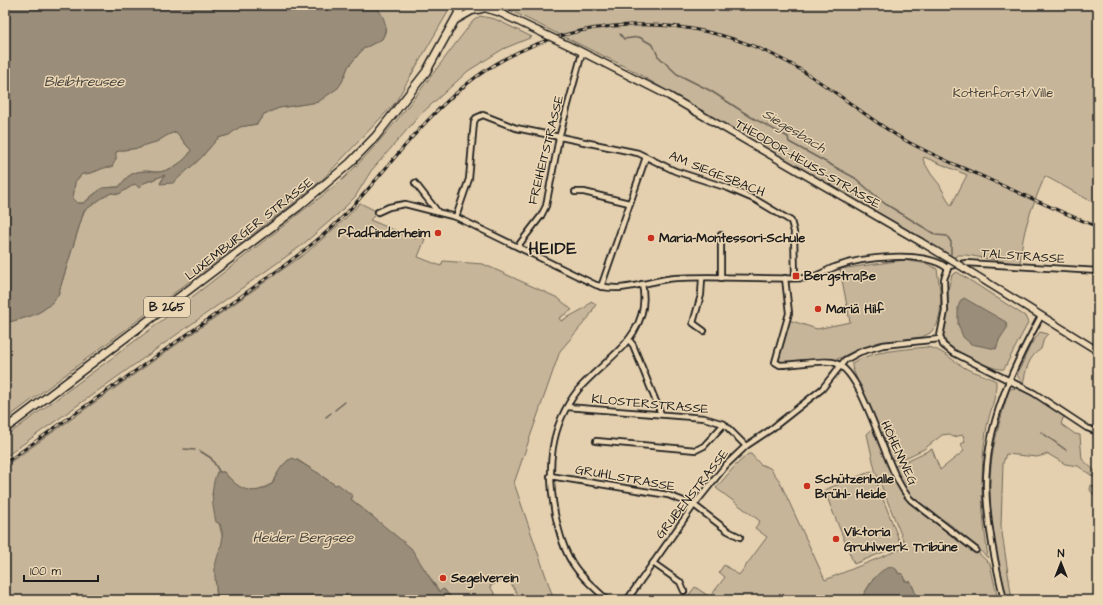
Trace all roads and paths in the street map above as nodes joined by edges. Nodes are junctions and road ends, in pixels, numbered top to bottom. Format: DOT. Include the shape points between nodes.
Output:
graph roads {
  1 [pos="463,5"];
  2 [pos="474,5"];
  3 [pos="489,5"];
  4 [pos="482,9"];
  5 [pos="498,12"];
  6 [pos="456,20"];
  7 [pos="582,53"];
  8 [pos="559,138"];
  9 [pos="646,156"];
  10 [pos="415,183"];
  11 [pos="575,192"];
  12 [pos="629,203"];
  13 [pos="437,211"];
  14 [pos="378,212"];
  15 [pos="456,217"];
  16 [pos="721,235"];
  17 [pos="518,246"];
  18 [pos="947,268"];
  19 [pos="1098,271"];
  20 [pos="702,278"];
  21 [pos="721,278"];
  22 [pos="785,278"];
  23 [pos="794,278"];
  24 [pos="642,284"];
  25 [pos="601,287"];
  26 [pos="1041,316"];
  27 [pos="704,331"];
  28 [pos="940,339"];
  29 [pos="629,340"];
  30 [pos="1098,351"];
  31 [pos="840,365"];
  32 [pos="1009,379"];
  33 [pos="567,407"];
  34 [pos="660,414"];
  35 [pos="724,424"];
  36 [pos="5,429"];
  37 [pos="1098,432"];
  38 [pos="596,441"];
  39 [pos="746,446"];
  40 [pos="550,476"];
  41 [pos="694,505"];
  42 [pos="740,536"];
  43 [pos="976,550"];
  44 [pos="654,563"];
  45 [pos="684,591"];
  46 [pos="607,600"];
  47 [pos="627,600"];
  48 [pos="1004,600"];
  1 -- 6 [label="main road, LUXEMBURGER STRASSE / B 265"];
  2 -- 4 [label="main road, THEODOR-HEUSS-STRASSE"];
  3 -- 5 [label="main road, THEODOR-HEUSS-STRASSE"];
  4 -- 5 [label="main road, THEODOR-HEUSS-STRASSE"];
  4 -- 6 [label="main road" via="472,11"];
  5 -- 7 [label="main road, THEODOR-HEUSS-STRASSE, bridge"];
  6 -- 36 [label="main road, LUXEMBURGER STRASSE / B 265" via="426,72 376,136 350,163 298,207"];
  7 -- 8 [label="street, FREIHEITSTRASSE"];
  7 -- 26 [label="main road, THEODOR-HEUSS-STRASSE, bridge" via="669,96 921,242"];
  8 -- 9 [label="street, AM SIEGESBACH"];
  8 -- 15 [label="street, AM SIEGESBACH" via="516,128 482,116 476,118 469,179"];
  8 -- 17 [label="street, FREIHEITSTRASSE" via="546,206"];
  9 -- 12 [label="street"];
  9 -- 23 [label="street, AM SIEGESBACH" via="675,171 756,200 789,218 794,232"];
  10 -- 13 [label="street"];
  11 -- 12 [label="street"];
  12 -- 25 [label="street"];
  13 -- 14 [label="street" via="405,204"];
  13 -- 15 [label="street"];
  15 -- 17 [label="street"];
  16 -- 21 [label="street"];
  17 -- 25 [label="street"];
  18 -- 19 [label="street, TALSTRASSE" via="966,263"];
  18 -- 23 [label="street" via="936,261 906,256 852,262 814,277"];
  18 -- 28 [label="street" via="944,279 945,311"];
  20 -- 21 [label="street"];
  20 -- 24 [label="street" via="678,278"];
  20 -- 27 [label="street" via="701,295 693,323"];
  21 -- 22 [label="street"];
  22 -- 23 [label="street"];
  22 -- 31 [label="street" via="789,313 775,362 780,365 832,362"];
  24 -- 25 [label="street" via="618,288"];
  24 -- 29 [label="street" via="644,292 641,314"];
  26 -- 30 [label="main road, THEODOR-HEUSS-STRASSE"];
  26 -- 32 [label="street"];
  28 -- 31 [label="street, GRUBENSTRASSE" via="894,343 872,348 852,356"];
  28 -- 32 [label="street" via="952,352"];
  29 -- 33 [label="street" via="583,385"];
  29 -- 34 [label="street" via="633,344"];
  31 -- 39 [label="street, GRUBENSTRASSE" via="822,388"];
  31 -- 43 [label="street, HÖHENWEG" via="857,386 903,490 911,500"];
  32 -- 37 [label="street" via="1087,428"];
  32 -- 48 [label="street" via="991,439 986,484 990,531"];
  33 -- 34 [label="street, KLOSTERSTRASSE"];
  33 -- 40 [label="street" via="556,432"];
  34 -- 35 [label="street, KLOSTERSTRASSE" via="704,418"];
  35 -- 38 [label="street" via="704,446 696,450"];
  35 -- 39 [label="street, KLOSTERSTRASSE"];
  39 -- 41 [label="street, GRUBENSTRASSE" via="726,465"];
  40 -- 41 [label="street, GRUHLSTRASSE" via="668,495"];
  40 -- 46 [label="street" via="557,524 568,555 583,577"];
  41 -- 42 [label="street, GRUHLSTRASSE" via="728,531"];
  41 -- 44 [label="street, GRUBENSTRASSE"];
  44 -- 45 [label="street" via="680,582"];
  44 -- 47 [label="street, GRUBENSTRASSE"];
}
